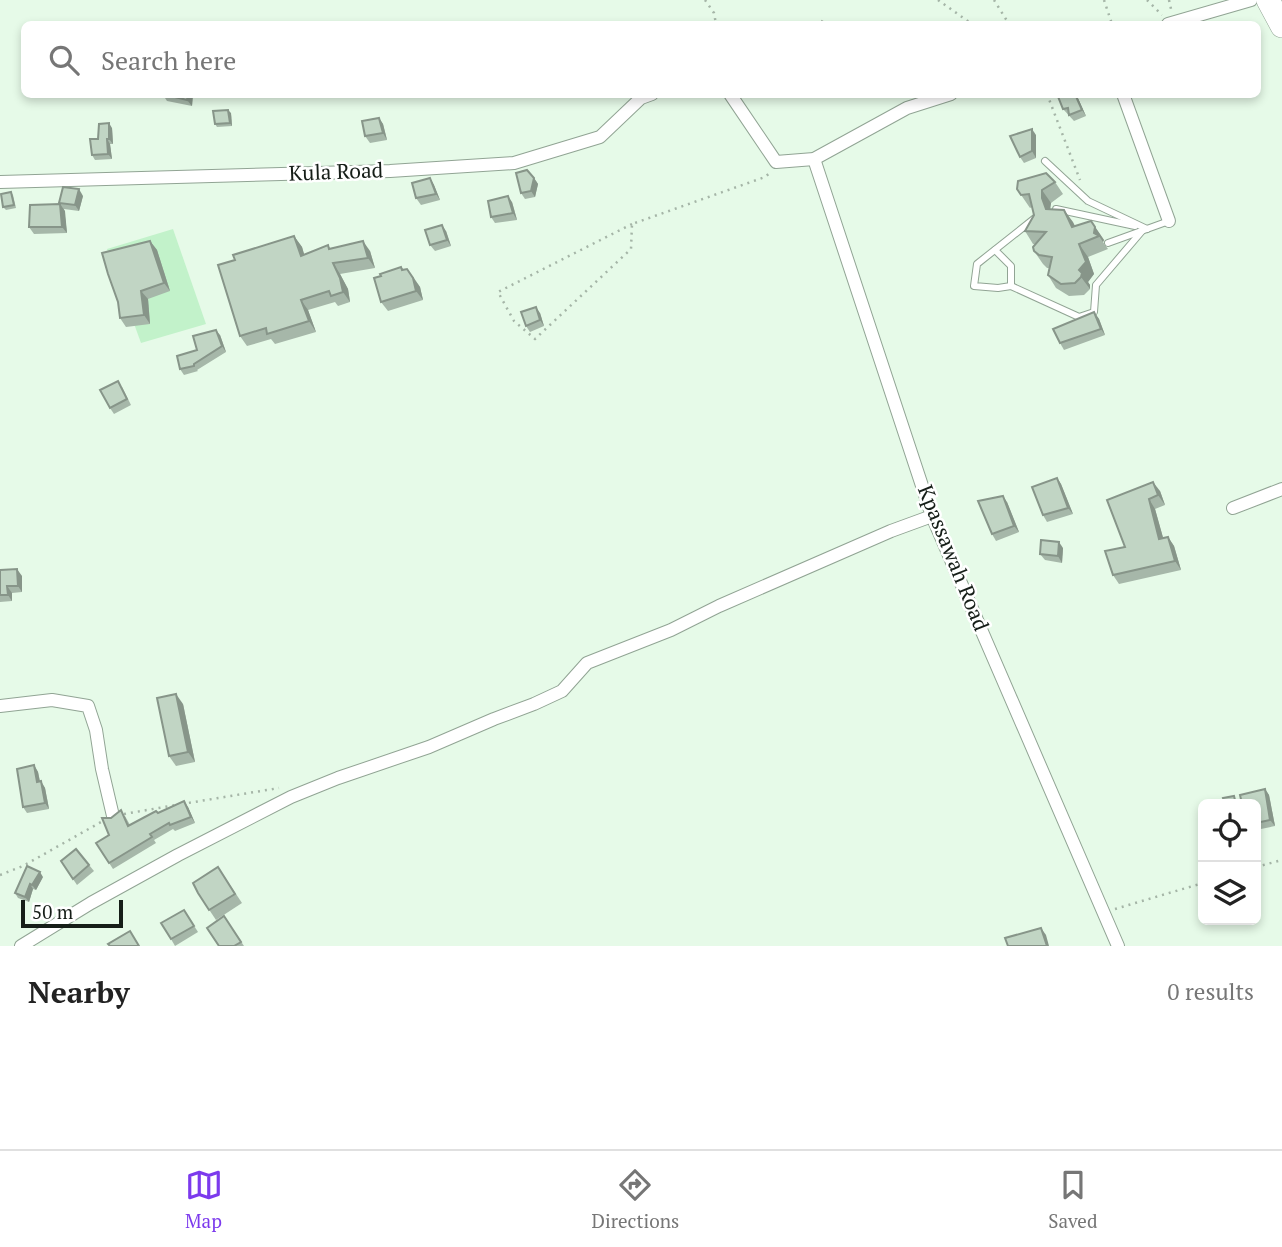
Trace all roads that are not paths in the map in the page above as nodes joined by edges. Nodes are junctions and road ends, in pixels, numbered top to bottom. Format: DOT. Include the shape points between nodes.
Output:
graph roads {
  1 [pos="1251,0"];
  2 [pos="1268,0"];
  3 [pos="1179,21"];
  4 [pos="1282,26"];
  5 [pos="641,98"];
  6 [pos="733,98"];
  7 [pos="938,98"];
  8 [pos="1124,98"];
  9 [pos="814,159"];
  10 [pos="1045,161"];
  11 [pos="0,182"];
  12 [pos="1056,209"];
  13 [pos="1035,218"];
  14 [pos="1169,221"];
  15 [pos="1145,230"];
  16 [pos="1108,243"];
  17 [pos="995,250"];
  18 [pos="1011,286"];
  19 [pos="1282,489"];
  20 [pos="1233,508"];
  21 [pos="932,516"];
  22 [pos="0,706"];
  23 [pos="113,816"];
  24 [pos="21,946"];
  25 [pos="1118,946"];
  1 -- 3 [label="street"];
  2 -- 4 [label="highway"];
  5 -- 11 [label="street, Kula Road" via="600,137 513,163"];
  6 -- 9 [label="street" via="776,162"];
  7 -- 9 [label="street" via="907,108"];
  8 -- 14 [label="street"];
  9 -- 21 [label="street, Kpassawah Road"];
  10 -- 15 [label="lane" via="1088,201"];
  12 -- 15 [label="lane"];
  13 -- 17 [label="lane"];
  14 -- 15 [label="lane"];
  15 -- 16 [label="lane"];
  15 -- 18 [label="lane" via="1096,285 1094,312 1079,317"];
  17 -- 18 [label="lane" via="1011,266"];
  17 -- 18 [label="lane" via="977,264 974,286"];
  19 -- 20 [label="street"];
  21 -- 24 [label="street" via="587,663 562,691 534,704 291,797 134,879"];
  21 -- 25 [label="street, Kpassawah Road"];
  22 -- 23 [label="street" via="52,699 88,706"];
}
